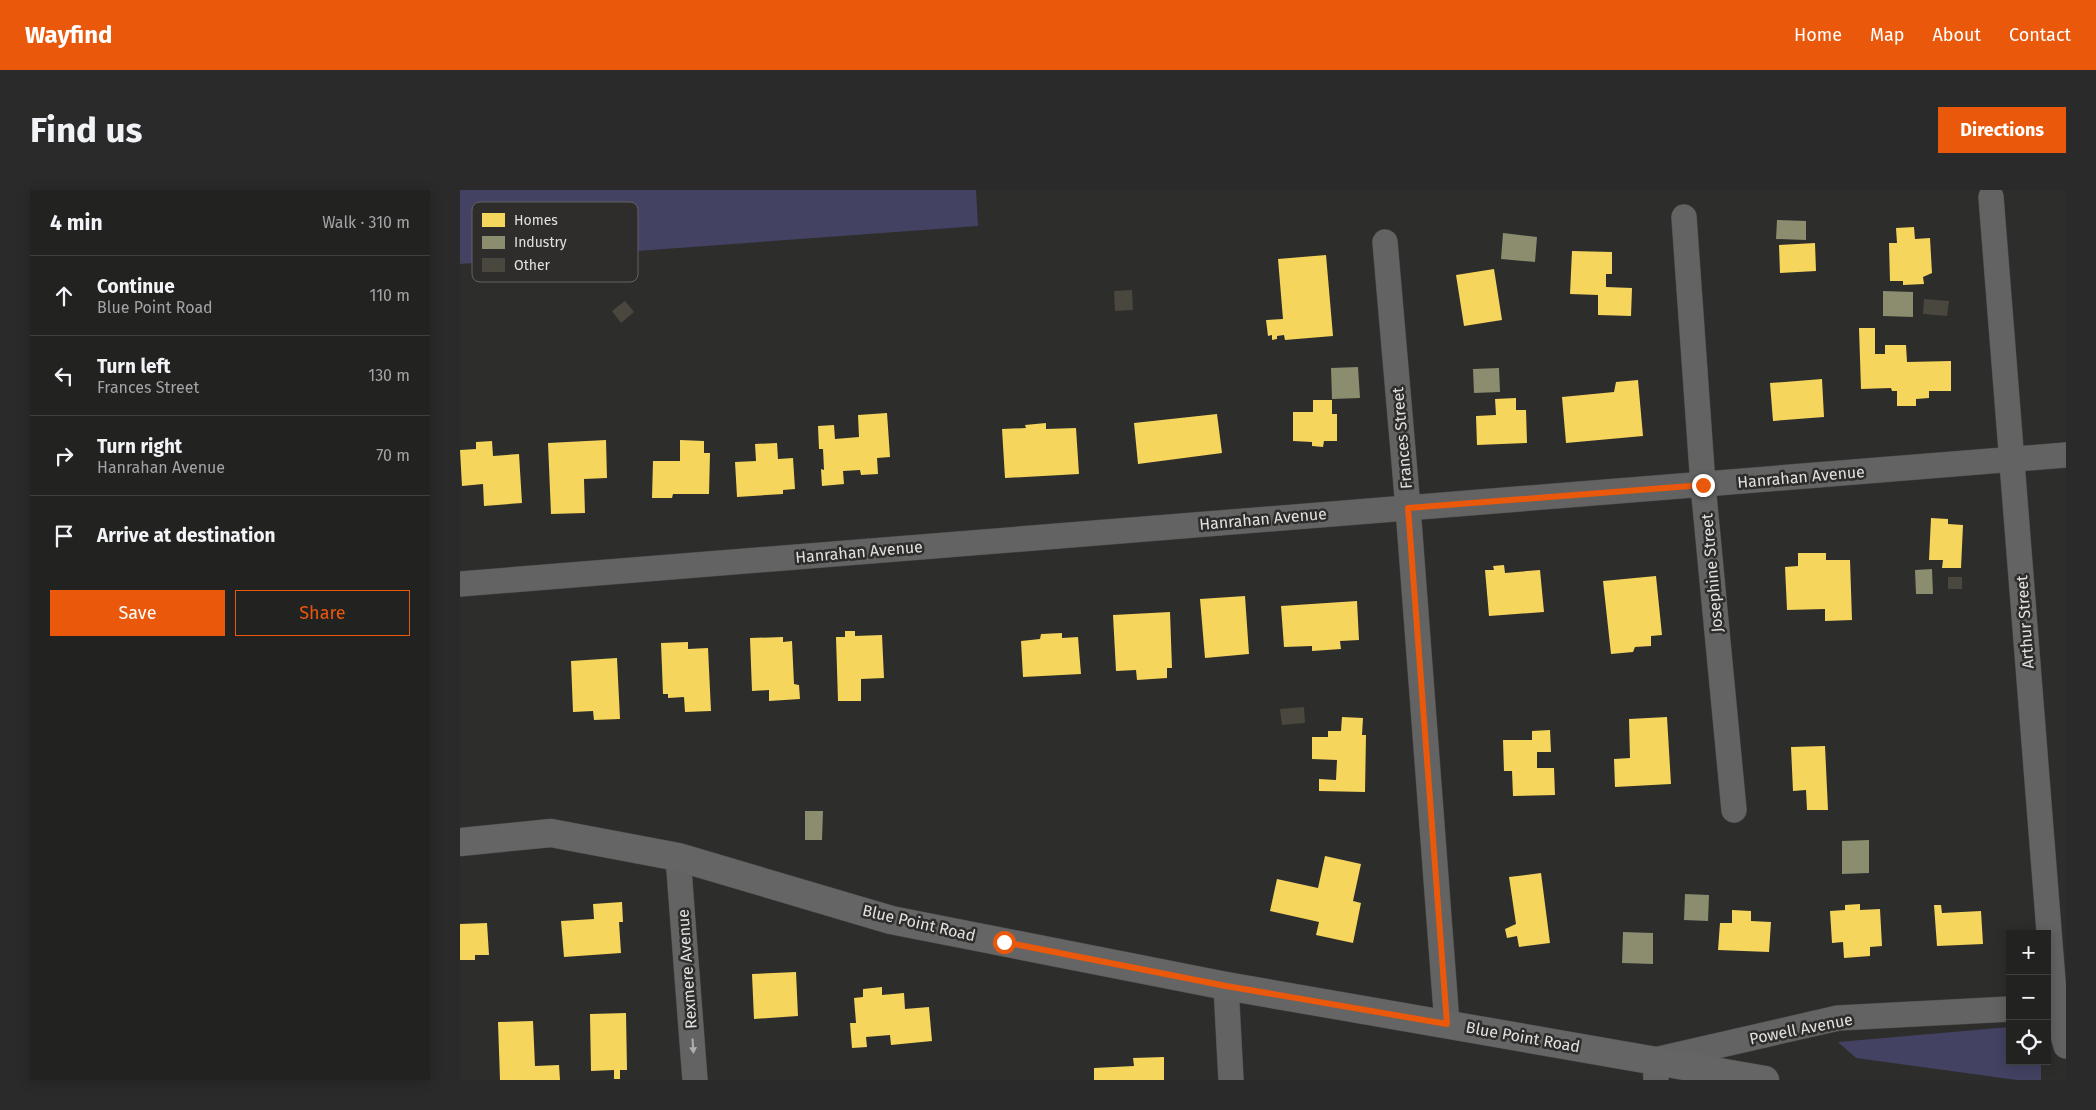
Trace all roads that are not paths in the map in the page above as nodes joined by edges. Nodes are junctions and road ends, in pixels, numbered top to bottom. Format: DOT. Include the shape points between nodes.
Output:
graph roads {
  1 [pos="1991,197"];
  2 [pos="1684,217"];
  3 [pos="1384,242"];
  4 [pos="2066,455"];
  5 [pos="2012,460"];
  6 [pos="1703,485"];
  7 [pos="1408,508"];
  8 [pos="460,584"];
  9 [pos="1734,810"];
  10 [pos="460,842"];
  11 [pos="678,857"];
  12 [pos="1226,986"];
  13 [pos="2056,1007"];
  14 [pos="2006,1009"];
  15 [pos="1447,1024"];
  16 [pos="2066,1046"];
  17 [pos="1655,1070"];
  18 [pos="695,1080"];
  19 [pos="1231,1080"];
  20 [pos="1765,1080"];
  1 -- 5 [label="street, Arthur Street"];
  2 -- 6 [label="street, Josephine Street"];
  3 -- 7 [label="street, Frances Street"];
  4 -- 5 [label="street, Hanrahan Avenue"];
  5 -- 6 [label="street, Hanrahan Avenue"];
  5 -- 13 [label="street, Arthur Street"];
  6 -- 7 [label="street, Hanrahan Avenue"];
  6 -- 9 [label="street, Josephine Street"];
  7 -- 8 [label="street, Hanrahan Avenue"];
  7 -- 15 [label="street, Frances Street"];
  10 -- 11 [label="street, Blue Point Road" via="551,833"];
  11 -- 12 [label="street, Blue Point Road" via="891,920"];
  11 -- 18 [label="street, Rexmere Avenue, one-way"];
  12 -- 15 [label="street, Blue Point Road"];
  12 -- 19 [label="street"];
  13 -- 16 [label="street, Arthur Street"];
  14 -- 17 [label="street, Powell Avenue" via="1838,1018"];
  15 -- 17 [label="street, Blue Point Road"];
  17 -- 20 [label="street, Blue Point Road"];
}
